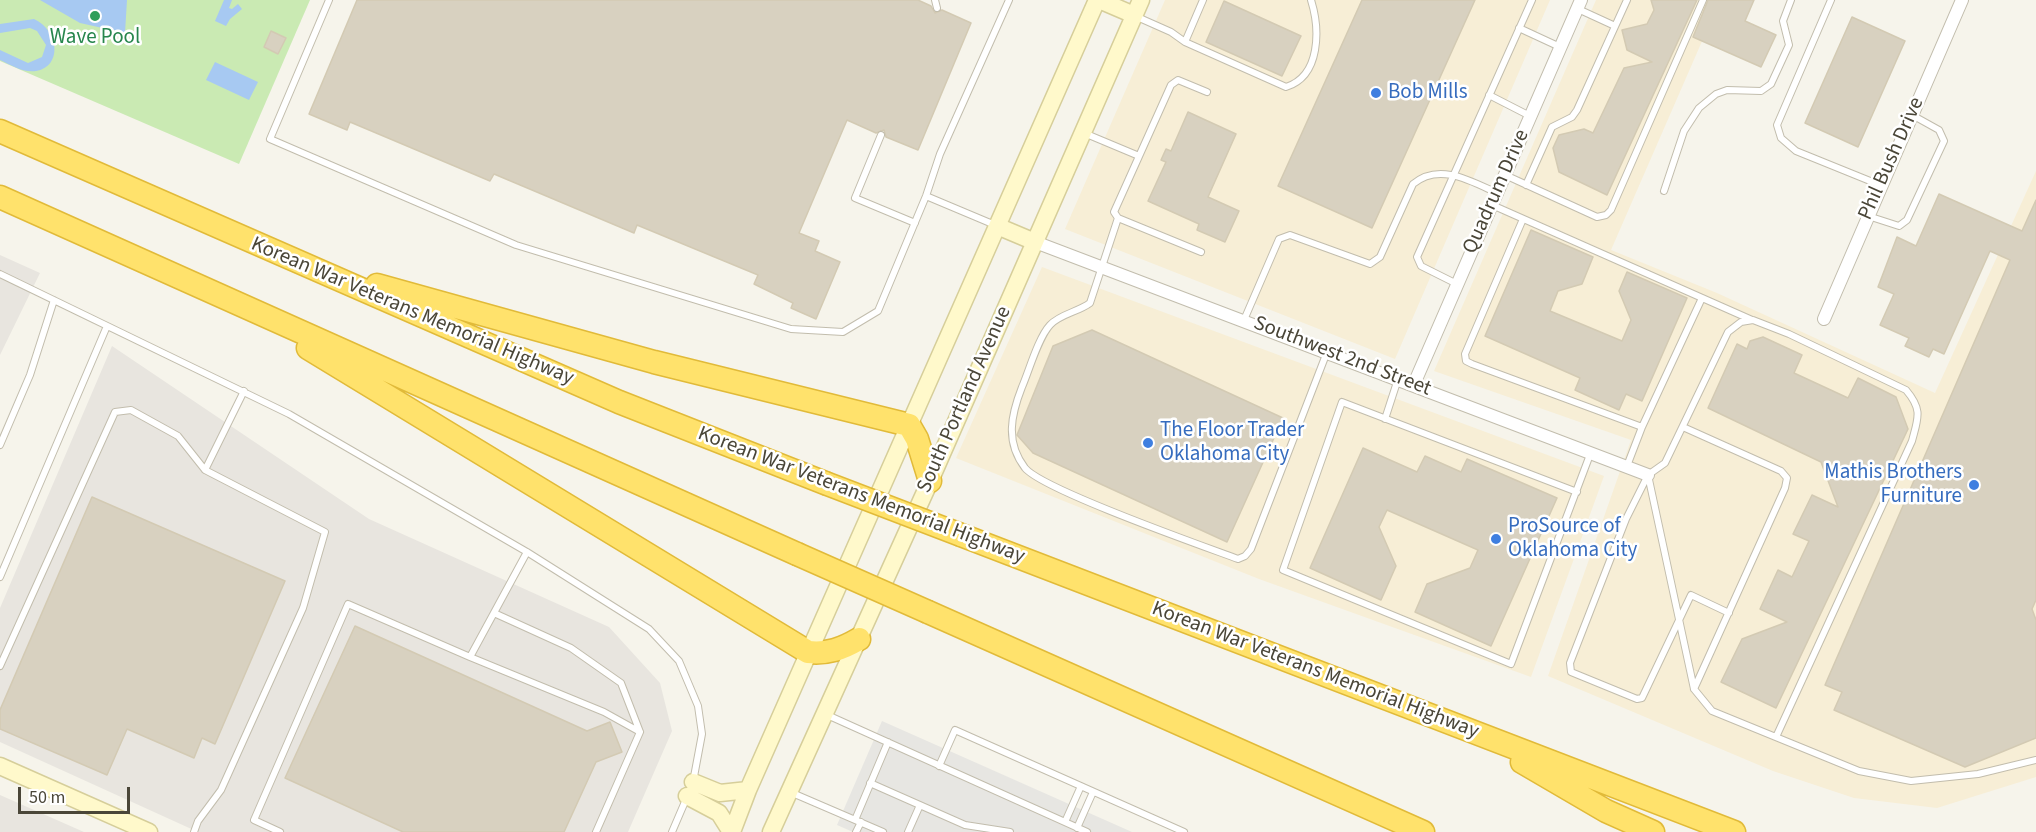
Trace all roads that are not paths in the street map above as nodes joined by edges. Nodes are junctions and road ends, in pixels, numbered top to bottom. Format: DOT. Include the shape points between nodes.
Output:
graph roads {
  1 [pos="329,0"];
  2 [pos="935,0"];
  3 [pos="1009,0"];
  4 [pos="1098,0"];
  5 [pos="1203,0"];
  6 [pos="1311,0"];
  7 [pos="1532,0"];
  8 [pos="1627,0"];
  9 [pos="1703,0"];
  10 [pos="1791,0"];
  11 [pos="1831,0"];
  12 [pos="1962,0"];
  13 [pos="1579,4"];
  14 [pos="937,8"];
  15 [pos="1138,8"];
  16 [pos="1615,26"];
  17 [pos="1520,28"];
  18 [pos="1185,42"];
  19 [pos="1560,47"];
  20 [pos="1207,92"];
  21 [pos="1489,95"];
  22 [pos="1911,114"];
  23 [pos="1530,116"];
  24 [pos="0,131"];
  25 [pos="1083,132"];
  26 [pos="881,135"];
  27 [pos="1139,156"];
  28 [pos="1454,173"];
  29 [pos="1505,175"];
  30 [pos="1526,185"];
  31 [pos="1880,185"];
  32 [pos="1664,191"];
  33 [pos="1497,193"];
  34 [pos="926,196"];
  35 [pos="0,197"];
  36 [pos="1491,205"];
  37 [pos="1867,216"];
  38 [pos="1118,218"];
  39 [pos="1523,219"];
  40 [pos="915,223"];
  41 [pos="997,226"];
  42 [pos="1035,242"];
  43 [pos="1201,252"];
  44 [pos="1103,267"];
  45 [pos="309,268"];
  46 [pos="0,274"];
  47 [pos="1457,284"];
  48 [pos="219,294"];
  49 [pos="1702,298"];
  50 [pos="54,300"];
  51 [pos="1824,319"];
  52 [pos="1244,320"];
  53 [pos="1753,320"];
  54 [pos="107,326"];
  55 [pos="1327,351"];
  56 [pos="1398,378"];
  57 [pos="1414,384"];
  58 [pos="243,391"];
  59 [pos="1385,419"];
  60 [pos="909,425"];
  61 [pos="1683,427"];
  62 [pos="1642,428"];
  63 [pos="0,445"];
  64 [pos="1591,452"];
  65 [pos="1627,466"];
  66 [pos="205,470"];
  67 [pos="1648,474"];
  68 [pos="930,481"];
  69 [pos="1577,492"];
  70 [pos="527,552"];
  71 [pos="0,577"];
  72 [pos="494,613"];
  73 [pos="1729,613"];
  74 [pos="1678,618"];
  75 [pos="859,639"];
  76 [pos="808,652"];
  77 [pos="470,657"];
  78 [pos="0,666"];
  79 [pos="1694,689"];
  80 [pos="825,714"];
  81 [pos="1464,728"];
  82 [pos="640,732"];
  83 [pos="1776,737"];
  84 [pos="888,742"];
  85 [pos="2036,760"];
  86 [pos="0,766"];
  87 [pos="939,766"];
  88 [pos="870,783"];
  89 [pos="1081,786"];
  90 [pos="690,789"];
  91 [pos="747,790"];
  92 [pos="790,792"];
  93 [pos="1093,792"];
  94 [pos="920,805"];
  95 [pos="1372,810"];
  96 [pos="858,821"];
  97 [pos="1070,827"];
  98 [pos="149,832"];
  99 [pos="194,832"];
  100 [pos="280,832"];
  101 [pos="596,832"];
  102 [pos="672,832"];
  103 [pos="731,832"];
  104 [pos="771,832"];
  105 [pos="856,832"];
  106 [pos="883,832"];
  107 [pos="908,832"];
  108 [pos="1010,832"];
  109 [pos="1087,832"];
  110 [pos="1184,832"];
  111 [pos="1401,832"];
  112 [pos="1423,832"];
  113 [pos="1653,832"];
  114 [pos="1734,832"];
  1 -- 40 [label="lane" via="270,140 516,245 791,328 843,332 878,311"];
  2 -- 14 [label="lane"];
  3 -- 34 [label="lane" via="940,154"];
  4 -- 15 [label="main road"];
  4 -- 41 [label="main road, South Portland Avenue"];
  5 -- 18 [label="lane"];
  6 -- 18 [label="lane" via="1318,44 1298,83 1286,87"];
  7 -- 17 [label="lane"];
  8 -- 16 [label="lane"];
  9 -- 30 [label="lane" via="1611,210 1598,217"];
  10 -- 32 [label="lane" via="1783,21 1789,45 1771,84 1761,91 1727,90 1700,108 1684,131"];
  11 -- 31 [label="lane" via="1777,125 1781,138 1796,151"];
  12 -- 22 [label="street, Phil Bush Drive"];
  13 -- 16 [label="lane"];
  13 -- 19 [label="street, Quadrum Drive"];
  15 -- 18 [label="lane"];
  15 -- 25 [label="main road, South Portland Avenue"];
  16 -- 30 [label="lane" via="1577,110 1552,127"];
  17 -- 19 [label="lane"];
  17 -- 21 [label="lane"];
  19 -- 23 [label="street, Quadrum Drive"];
  20 -- 27 [label="lane" via="1178,80 1171,85"];
  21 -- 23 [label="lane"];
  21 -- 28 [label="lane"];
  22 -- 31 [label="street, Phil Bush Drive"];
  22 -- 37 [label="lane" via="1939,130 1944,141 1907,220 1899,226"];
  23 -- 29 [label="street, Quadrum Drive"];
  24 -- 45 [label="highway, Korean War Veterans Memorial Highway"];
  25 -- 27 [label="lane"];
  25 -- 42 [label="main road, South Portland Avenue"];
  26 -- 40 [label="lane" via="855,198"];
  27 -- 38 [label="lane" via="1114,212"];
  28 -- 33 [label="lane"];
  28 -- 47 [label="lane" via="1417,257 1421,266"];
  28 -- 52 [label="lane" via="1420,178 1413,183 1380,257 1370,264 1284,235"];
  29 -- 30 [label="lane"];
  29 -- 33 [label="street, Quadrum Drive"];
  31 -- 37 [label="street, Phil Bush Drive"];
  33 -- 36 [label="street, Quadrum Drive"];
  34 -- 40 [label="lane"];
  34 -- 41 [label="lane"];
  35 -- 48 [label="highway"];
  36 -- 39 [label="lane"];
  36 -- 47 [label="street, Quadrum Drive"];
  37 -- 51 [label="street, Phil Bush Drive"];
  38 -- 43 [label="lane"];
  38 -- 44 [label="lane"];
  39 -- 49 [label="lane"];
  39 -- 62 [label="lane" via="1466,361"];
  41 -- 42 [label="main road"];
  41 -- 60 [label="main road, South Portland Avenue"];
  42 -- 44 [label="street, Southwest 2nd Street"];
  42 -- 68 [label="main road, South Portland Avenue"];
  44 -- 52 [label="street, Southwest 2nd Street"];
  44 -- 55 [label="lane" via="1090,303 1056,320 1045,333 1012,414 1011,435 1016,453 1026,470 1068,493 1207,548 1238,559 1251,549"];
  45 -- 60 [label="highway" via="654,362"];
  45 -- 81 [label="highway, Korean War Veterans Memorial Highway, bridge" via="619,402"];
  46 -- 50 [label="lane"];
  47 -- 57 [label="street, Quadrum Drive"];
  48 -- 76 [label="highway"];
  48 -- 95 [label="highway, bridge"];
  49 -- 53 [label="lane"];
  49 -- 62 [label="lane"];
  50 -- 54 [label="lane"];
  50 -- 63 [label="lane" via="30,375"];
  52 -- 55 [label="street, Southwest 2nd Street"];
  53 -- 61 [label="lane" via="1741,322 1728,332"];
  53 -- 83 [label="lane" via="1906,390 1916,401 1919,417 1912,441"];
  54 -- 58 [label="lane"];
  54 -- 71 [label="lane"];
  55 -- 56 [label="street, Southwest 2nd Street"];
  56 -- 57 [label="street, Southwest 2nd Street"];
  56 -- 59 [label="lane"];
  57 -- 64 [label="street, Southwest 2nd Street"];
  58 -- 66 [label="lane"];
  58 -- 70 [label="lane"];
  59 -- 69 [label="lane"];
  59 -- 69 [label="lane" via="1342,402 1283,570 1511,664"];
  60 -- 68 [label="highway"];
  60 -- 76 [label="main road, South Portland Avenue"];
  61 -- 67 [label="lane" via="1665,464"];
  61 -- 73 [label="lane" via="1781,471 1787,478"];
  62 -- 65 [label="lane"];
  64 -- 65 [label="street, Southwest 2nd Street"];
  64 -- 69 [label="lane"];
  65 -- 67 [label="street, Southwest 2nd Street"];
  66 -- 78 [label="lane" via="178,436 131,410 115,412"];
  66 -- 99 [label="lane" via="325,532 303,608 221,790"];
  67 -- 74 [label="lane"];
  67 -- 74 [label="lane" via="1626,519 1570,663 1571,672 1642,698"];
  68 -- 75 [label="main road, South Portland Avenue"];
  70 -- 72 [label="lane"];
  70 -- 90 [label="lane" via="649,628 679,661 699,706 701,724 699,762"];
  72 -- 77 [label="lane"];
  72 -- 82 [label="lane" via="571,648 621,682"];
  73 -- 74 [label="lane" via="1691,595"];
  73 -- 79 [label="lane"];
  74 -- 79 [label="lane"];
  75 -- 76 [label="highway" via="843,648"];
  75 -- 80 [label="main road, South Portland Avenue"];
  76 -- 91 [label="main road, South Portland Avenue"];
  77 -- 82 [label="lane" via="604,712"];
  77 -- 100 [label="lane" via="348,604 254,820"];
  79 -- 83 [label="lane" via="1712,711"];
  80 -- 84 [label="lane"];
  80 -- 92 [label="main road, South Portland Avenue"];
  81 -- 113 [label="highway" via="1606,812"];
  81 -- 114 [label="highway, Korean War Veterans Memorial Highway"];
  82 -- 101 [label="lane"];
  83 -- 85 [label="lane" via="1859,771 1911,781 1978,774"];
  84 -- 87 [label="lane"];
  84 -- 88 [label="lane"];
  86 -- 98 [label="main road"];
  87 -- 89 [label="lane" via="955,730"];
  87 -- 97 [label="lane"];
  88 -- 94 [label="lane"];
  88 -- 96 [label="lane"];
  89 -- 93 [label="lane"];
  89 -- 97 [label="lane"];
  90 -- 91 [label="main road" via="720,793"];
  90 -- 102 [label="lane"];
  90 -- 103 [label="main road" via="719,813"];
  91 -- 103 [label="main road, South Portland Avenue"];
  92 -- 96 [label="lane"];
  92 -- 104 [label="main road, South Portland Avenue"];
  93 -- 97 [label="lane"];
  93 -- 110 [label="lane"];
  94 -- 107 [label="lane"];
  94 -- 108 [label="lane" via="965,825"];
  95 -- 111 [label="highway"];
  95 -- 112 [label="highway"];
  96 -- 105 [label="lane"];
  96 -- 106 [label="lane"];
  97 -- 109 [label="lane"];
}
